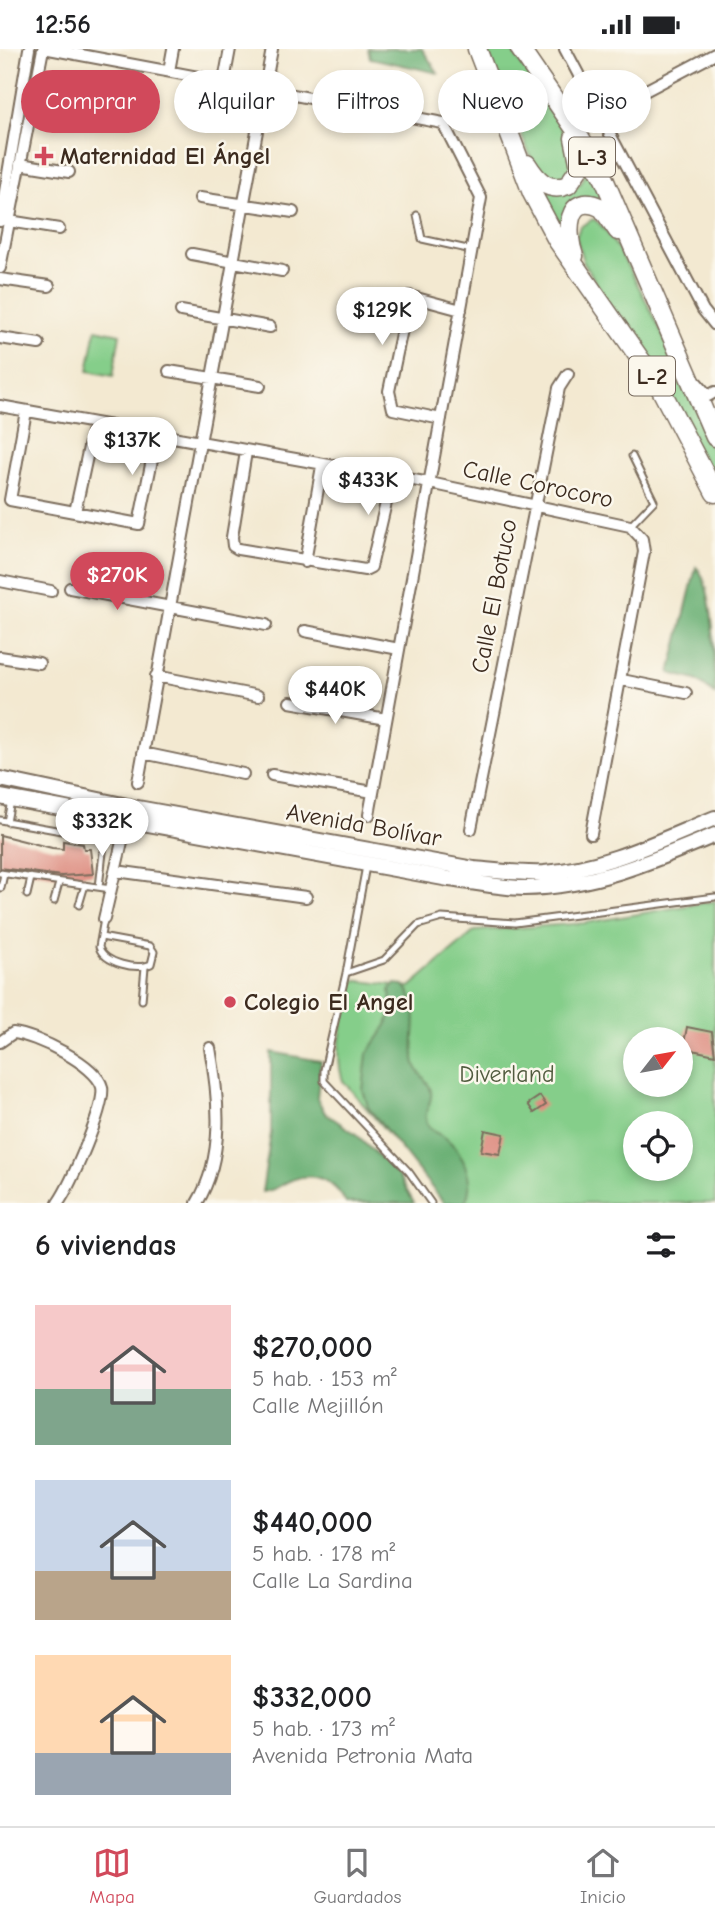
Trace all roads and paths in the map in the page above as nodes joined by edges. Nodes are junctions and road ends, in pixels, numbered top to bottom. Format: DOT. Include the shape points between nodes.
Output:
graph roads {
  1 [pos="29,49"];
  2 [pos="43,49"];
  3 [pos="48,49"];
  4 [pos="173,49"];
  5 [pos="230,49"];
  6 [pos="272,49"];
  7 [pos="477,49"];
  8 [pos="520,49"];
  9 [pos="565,49"];
  10 [pos="712,56"];
  11 [pos="226,70"];
  12 [pos="268,70"];
  13 [pos="485,70"];
  14 [pos="576,70"];
  15 [pos="169,71"];
  16 [pos="174,72"];
  17 [pos="651,88"];
  18 [pos="298,95"];
  19 [pos="554,97"];
  20 [pos="256,133"];
  21 [pos="510,133"];
  22 [pos="512,133"];
  23 [pos="609,133"];
  24 [pos="20,164"];
  25 [pos="69,172"];
  26 [pos="200,198"];
  27 [pos="243,204"];
  28 [pos="293,212"];
  29 [pos="417,215"];
  30 [pos="5,221"];
  31 [pos="59,229"];
  32 [pos="472,250"];
  33 [pos="192,254"];
  34 [pos="232,262"];
  35 [pos="0,268"];
  36 [pos="578,268"];
  37 [pos="282,271"];
  38 [pos="645,275"];
  39 [pos="0,279"];
  40 [pos="49,286"];
  41 [pos="461,310"];
  42 [pos="181,311"];
  43 [pos="222,318"];
  44 [pos="715,325"];
  45 [pos="270,327"];
  46 [pos="0,338"];
  47 [pos="39,344"];
  48 [pos="680,356"];
  49 [pos="169,371"];
  50 [pos="568,374"];
  51 [pos="211,377"];
  52 [pos="260,386"];
  53 [pos="715,392"];
  54 [pos="0,406"];
  55 [pos="26,411"];
  56 [pos="441,419"];
  57 [pos="94,424"];
  58 [pos="157,435"];
  59 [pos="715,437"];
  60 [pos="199,443"];
  61 [pos="246,452"];
  62 [pos="632,457"];
  63 [pos="322,466"];
  64 [pos="392,477"];
  65 [pos="429,483"];
  66 [pos="715,493"];
  67 [pos="533,505"];
  68 [pos="75,512"];
  69 [pos="631,526"];
  70 [pos="306,562"];
  71 [pos="0,581"];
  72 [pos="70,588"];
  73 [pos="51,591"];
  74 [pos="169,605"];
  75 [pos="266,625"];
  76 [pos="305,631"];
  77 [pos="399,649"];
  78 [pos="0,657"];
  79 [pos="39,663"];
  80 [pos="156,675"];
  81 [pos="622,680"];
  82 [pos="686,693"];
  83 [pos="258,697"];
  84 [pos="290,702"];
  85 [pos="386,719"];
  86 [pos="143,753"];
  87 [pos="243,774"];
  88 [pos="272,775"];
  89 [pos="0,779"];
  90 [pos="138,782"];
  91 [pos="373,792"];
  92 [pos="3,797"];
  93 [pos="130,813"];
  94 [pos="369,815"];
  95 [pos="715,818"];
  96 [pos="0,820"];
  97 [pos="8,822"];
  98 [pos="471,829"];
  99 [pos="592,834"];
  100 [pos="715,835"];
  101 [pos="366,864"];
  102 [pos="116,871"];
  103 [pos="2,873"];
  104 [pos="31,878"];
  105 [pos="60,883"];
  106 [pos="85,885"];
  107 [pos="1,888"];
  108 [pos="105,888"];
  109 [pos="27,895"];
  110 [pos="306,897"];
  111 [pos="715,897"];
  112 [pos="54,901"];
  113 [pos="79,905"];
  114 [pos="104,919"];
  115 [pos="101,937"];
  116 [pos="145,967"];
  117 [pos="346,974"];
  118 [pos="142,1000"];
  119 [pos="0,1042"];
  120 [pos="210,1048"];
  121 [pos="58,1203"];
  122 [pos="197,1203"];
  123 [pos="431,1203"];
  1 -- 30 [label="street"];
  2 -- 24 [label="street"];
  3 -- 15 [label="street"];
  4 -- 15 [label="street"];
  5 -- 11 [label="street"];
  6 -- 12 [label="street"];
  7 -- 13 [label="main road"];
  8 -- 19 [label="main road, L-3"];
  9 -- 14 [label="street"];
  10 -- 17 [label="street"];
  15 -- 16 [label="street"];
  18 -- 32 [label="street" via="443,123 481,198"];
  19 -- 22 [label="main road" via="579,152 580,167 568,185 543,185"];
  19 -- 38 [label="main road, L-3" via="604,179"];
  20 -- 27 [label="street"];
  21 -- 36 [label="main road" via="532,193"];
  23 -- 44 [label="street"];
  24 -- 25 [label="street"];
  24 -- 30 [label="street"];
  26 -- 27 [label="street"];
  27 -- 28 [label="street"];
  27 -- 34 [label="street"];
  29 -- 32 [label="lane" via="422,240"];
  30 -- 31 [label="street"];
  30 -- 35 [label="street"];
  32 -- 41 [label="street"];
  33 -- 34 [label="street"];
  34 -- 37 [label="street"];
  34 -- 43 [label="street"];
  36 -- 38 [label="main road" via="568,238 569,220 577,209 596,206 607,213"];
  36 -- 66 [label="main road, L-2" via="659,386"];
  38 -- 48 [label="main road, L-2"];
  39 -- 40 [label="street"];
  41 -- 56 [label="street"];
  41 -- 56 [label="street" via="409,296 389,391 393,409"];
  42 -- 43 [label="street"];
  43 -- 45 [label="street"];
  43 -- 51 [label="street"];
  46 -- 47 [label="street"];
  48 -- 53 [label="street" via="702,390 708,396"];
  48 -- 59 [label="main road, L-2"];
  49 -- 51 [label="street"];
  50 -- 67 [label="street, Calle El Botuco" via="559,388"];
  51 -- 52 [label="street"];
  51 -- 60 [label="street"];
  54 -- 55 [label="street, Calle Corocoro"];
  55 -- 57 [label="street, Calle Corocoro"];
  55 -- 68 [label="street" via="10,500"];
  56 -- 65 [label="street"];
  57 -- 58 [label="street, Calle Corocoro"];
  57 -- 68 [label="street"];
  58 -- 60 [label="street, Calle Corocoro"];
  58 -- 68 [label="street" via="139,524"];
  60 -- 61 [label="street, Calle Corocoro"];
  60 -- 74 [label="street"];
  61 -- 63 [label="street, Calle Corocoro"];
  61 -- 70 [label="street" via="233,546"];
  62 -- 69 [label="lane" via="654,501"];
  63 -- 64 [label="street, Calle Corocoro"];
  63 -- 70 [label="street"];
  64 -- 65 [label="street, Calle Corocoro"];
  64 -- 70 [label="street" via="372,567 365,570"];
  65 -- 67 [label="street, Calle Corocoro"];
  65 -- 77 [label="street"];
  67 -- 69 [label="street, Calle Corocoro"];
  67 -- 98 [label="street, Calle El Botuco"];
  69 -- 81 [label="street, Calle Corocoro" via="642,539 644,552"];
  71 -- 73 [label="street"];
  72 -- 74 [label="street"];
  74 -- 75 [label="street"];
  74 -- 80 [label="street"];
  76 -- 77 [label="street"];
  77 -- 85 [label="street"];
  78 -- 79 [label="street"];
  80 -- 83 [label="street"];
  80 -- 86 [label="street"];
  81 -- 82 [label="street"];
  81 -- 99 [label="street, Calle Corocoro"];
  84 -- 85 [label="street"];
  85 -- 91 [label="street"];
  86 -- 87 [label="street"];
  86 -- 90 [label="street"];
  88 -- 91 [label="street"];
  89 -- 93 [label="street, Avenida Bolívar"];
  91 -- 94 [label="street"];
  92 -- 93 [label="street, Avenida Bolívar"];
  92 -- 97 [label="lane" via="10,806"];
  93 -- 95 [label="street, Avenida Bolívar" via="474,869 544,873 639,849"];
  93 -- 101 [label="street, Avenida Bolívar"];
  93 -- 102 [label="street"];
  96 -- 97 [label="lane"];
  97 -- 108 [label="lane" via="102,838"];
  100 -- 101 [label="street, Avenida Bolívar" via="642,865 559,885 522,888"];
  101 -- 117 [label="lane"];
  102 -- 108 [label="street"];
  102 -- 110 [label="street"];
  103 -- 104 [label="lane"];
  103 -- 107 [label="lane"];
  104 -- 105 [label="lane"];
  104 -- 109 [label="lane"];
  105 -- 106 [label="lane"];
  105 -- 112 [label="lane"];
  106 -- 108 [label="lane"];
  106 -- 113 [label="lane"];
  108 -- 114 [label="street"];
  111 -- 117 [label="lane" via="515,923 442,918 418,925 384,960"];
  114 -- 115 [label="lane"];
  115 -- 116 [label="lane" via="99,950 104,957"];
  115 -- 116 [label="lane" via="150,946 153,960"];
  116 -- 118 [label="lane"];
  117 -- 123 [label="lane" via="324,1081 401,1163"];
  119 -- 121 [label="street" via="13,1033 31,1035 92,1071 103,1091 76,1169"];
  120 -- 122 [label="street" via="218,1127"];
}
